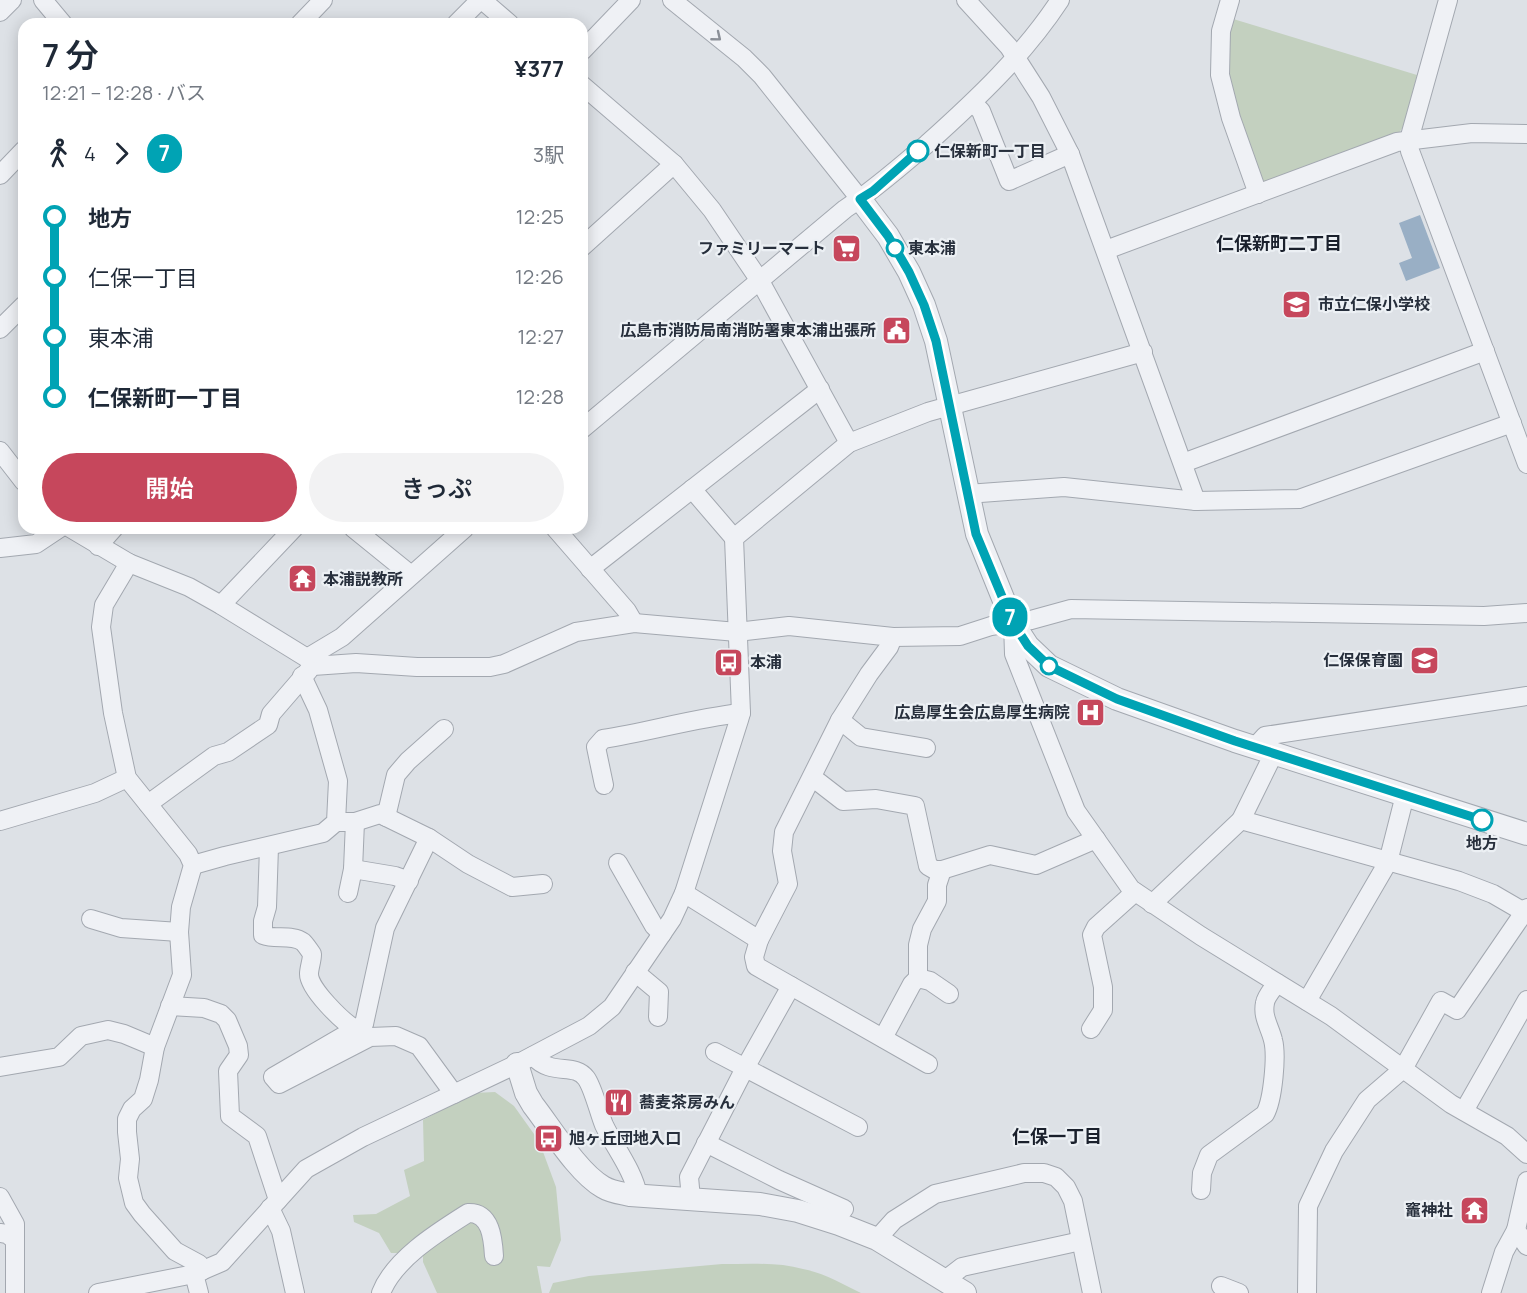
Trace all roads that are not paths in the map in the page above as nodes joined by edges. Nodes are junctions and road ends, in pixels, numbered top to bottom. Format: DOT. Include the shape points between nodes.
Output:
graph roads {
  1 [pos="12,0"];
  2 [pos="43,0"];
  3 [pos="323,0"];
  4 [pos="481,0"];
  5 [pos="631,0"];
  6 [pos="672,0"];
  7 [pos="966,0"];
  8 [pos="1060,0"];
  9 [pos="1230,0"];
  10 [pos="1448,0"];
  11 [pos="0,12"];
  12 [pos="58,18"];
  13 [pos="306,18"];
  14 [pos="462,18"];
  15 [pos="503,18"];
  16 [pos="588,45"];
  17 [pos="1015,58"];
  18 [pos="588,90"];
  19 [pos="973,103"];
  20 [pos="1527,134"];
  21 [pos="1409,140"];
  22 [pos="1070,154"];
  23 [pos="18,156"];
  24 [pos="674,164"];
  25 [pos="0,175"];
  26 [pos="1258,194"];
  27 [pos="860,199"];
  28 [pos="588,242"];
  29 [pos="1106,250"];
  30 [pos="760,281"];
  31 [pos="18,311"];
  32 [pos="0,329"];
  33 [pos="1485,351"];
  34 [pos="1143,352"];
  35 [pos="820,389"];
  36 [pos="950,406"];
  37 [pos="1512,423"];
  38 [pos="588,424"];
  39 [pos="849,443"];
  40 [pos="0,451"];
  41 [pos="1183,462"];
  42 [pos="1527,464"];
  43 [pos="18,474"];
  44 [pos="692,489"];
  45 [pos="967,494"];
  46 [pos="1196,501"];
  47 [pos="51,534"];
  48 [pos="79,534"];
  49 [pos="109,534"];
  50 [pos="288,534"];
  51 [pos="360,534"];
  52 [pos="458,534"];
  53 [pos="560,534"];
  54 [pos="734,538"];
  55 [pos="98,546"];
  56 [pos="0,548"];
  57 [pos="129,563"];
  58 [pos="590,569"];
  59 [pos="411,575"];
  60 [pos="221,605"];
  61 [pos="1527,613"];
  62 [pos="634,623"];
  63 [pos="1013,623"];
  64 [pos="737,632"];
  65 [pos="893,637"];
  66 [pos="307,667"];
  67 [pos="1527,696"];
  68 [pos="741,713"];
  69 [pos="840,720"];
  70 [pos="444,729"];
  71 [pos="926,748"];
  72 [pos="1264,750"];
  73 [pos="812,777"];
  74 [pos="127,778"];
  75 [pos="604,784"];
  76 [pos="1405,795"];
  77 [pos="148,804"];
  78 [pos="386,817"];
  79 [pos="1241,820"];
  80 [pos="0,821"];
  81 [pos="336,822"];
  82 [pos="355,822"];
  83 [pos="1527,834"];
  84 [pos="429,838"];
  85 [pos="1096,839"];
  86 [pos="269,846"];
  87 [pos="1388,862"];
  88 [pos="618,863"];
  89 [pos="193,865"];
  90 [pos="353,869"];
  91 [pos="942,870"];
  92 [pos="409,881"];
  93 [pos="543,884"];
  94 [pos="1135,891"];
  95 [pos="348,893"];
  96 [pos="684,893"];
  97 [pos="1152,904"];
  98 [pos="1526,910"];
  99 [pos="91,919"];
  100 [pos="179,932"];
  101 [pos="662,934"];
  102 [pos="759,940"];
  103 [pos="635,972"];
  104 [pos="918,978"];
  105 [pos="1277,983"];
  106 [pos="791,986"];
  107 [pos="949,994"];
  108 [pos="1527,1000"];
  109 [pos="1307,1001"];
  110 [pos="170,1006"];
  111 [pos="658,1017"];
  112 [pos="355,1029"];
  113 [pos="1091,1029"];
  114 [pos="883,1038"];
  115 [pos="155,1047"];
  116 [pos="715,1052"];
  117 [pos="525,1060"];
  118 [pos="1,1063"];
  119 [pos="928,1064"];
  120 [pos="745,1068"];
  121 [pos="1403,1069"];
  122 [pos="454,1094"];
  123 [pos="1464,1111"];
  124 [pos="858,1126"];
  125 [pos="706,1143"];
  126 [pos="1527,1154"];
  127 [pos="1527,1181"];
  128 [pos="1201,1190"];
  129 [pos="638,1195"];
  130 [pos="0,1197"];
  131 [pos="691,1199"];
  132 [pos="274,1204"];
  133 [pos="844,1209"];
  134 [pos="1516,1230"];
  135 [pos="8,1237"];
  136 [pos="877,1239"];
  137 [pos="1081,1241"];
  138 [pos="1527,1246"];
  139 [pos="494,1256"];
  140 [pos="198,1272"];
  141 [pos="945,1280"];
  142 [pos="1221,1286"];
  143 [pos="15,1293"];
  144 [pos="98,1293"];
  145 [pos="199,1293"];
  146 [pos="295,1293"];
  147 [pos="381,1293"];
  148 [pos="965,1293"];
  149 [pos="1092,1293"];
  150 [pos="1239,1293"];
  151 [pos="1307,1293"];
  152 [pos="1491,1293"];
  1 -- 11 [label="street"];
  2 -- 12 [label="street"];
  3 -- 13 [label="street"];
  4 -- 14 [label="street"];
  4 -- 15 [label="street"];
  5 -- 16 [label="street"];
  6 -- 27 [label="street, one-way" via="762,76"];
  7 -- 17 [label="street"];
  8 -- 17 [label="street"];
  9 -- 26 [label="street" via="1221,31 1220,75"];
  10 -- 21 [label="street"];
  17 -- 19 [label="street"];
  17 -- 22 [label="street"];
  18 -- 24 [label="street"];
  19 -- 22 [label="street" via="981,111 1009,181"];
  19 -- 27 [label="street"];
  20 -- 21 [label="street" via="1472,133"];
  21 -- 26 [label="street"];
  21 -- 33 [label="street"];
  22 -- 29 [label="street"];
  23 -- 25 [label="street"];
  24 -- 28 [label="street"];
  24 -- 30 [label="street" via="712,210"];
  26 -- 29 [label="street"];
  27 -- 30 [label="street"];
  27 -- 36 [label="street" via="888,236 924,305"];
  29 -- 34 [label="street"];
  30 -- 35 [label="street"];
  30 -- 38 [label="street"];
  31 -- 32 [label="street"];
  33 -- 37 [label="street"];
  33 -- 41 [label="street"];
  34 -- 36 [label="street"];
  34 -- 41 [label="street"];
  35 -- 39 [label="street"];
  35 -- 44 [label="street"];
  36 -- 39 [label="street"];
  36 -- 45 [label="street"];
  37 -- 42 [label="street"];
  37 -- 46 [label="street" via="1299,499"];
  39 -- 54 [label="street"];
  40 -- 43 [label="street"];
  41 -- 46 [label="street"];
  44 -- 54 [label="street"];
  44 -- 58 [label="street"];
  45 -- 46 [label="street" via="1064,487"];
  45 -- 63 [label="street" via="976,534"];
  47 -- 56 [label="street" via="36,544"];
  48 -- 55 [label="street"];
  49 -- 55 [label="street"];
  50 -- 60 [label="street"];
  51 -- 59 [label="street"];
  52 -- 59 [label="street"];
  53 -- 58 [label="street"];
  54 -- 64 [label="street"];
  55 -- 57 [label="street"];
  57 -- 60 [label="street" via="189,587"];
  57 -- 74 [label="street" via="104,605 101,627"];
  58 -- 62 [label="street"];
  59 -- 66 [label="street"];
  60 -- 66 [label="street"];
  61 -- 63 [label="street" via="1484,616 1071,609"];
  62 -- 64 [label="street"];
  62 -- 66 [label="street" via="576,632 490,667 356,663"];
  63 -- 65 [label="street" via="960,636"];
  63 -- 72 [label="street" via="1028,646 1049,666 1117,699"];
  63 -- 85 [label="street" via="1014,654 1076,811"];
  64 -- 65 [label="street" via="789,626"];
  64 -- 68 [label="street"];
  65 -- 69 [label="street"];
  66 -- 77 [label="street" via="271,714 268,725 228,752 214,756"];
  66 -- 81 [label="street" via="338,781"];
  67 -- 72 [label="street" via="1265,736"];
  68 -- 75 [label="street" via="603,739 596,747"];
  68 -- 96 [label="street"];
  69 -- 71 [label="street" via="861,737"];
  69 -- 73 [label="street"];
  70 -- 78 [label="street" via="396,776"];
  72 -- 76 [label="street"];
  72 -- 79 [label="street"];
  73 -- 91 [label="street" via="843,801 876,799 915,806 928,866"];
  73 -- 102 [label="street" via="784,832 782,851 788,884"];
  74 -- 77 [label="street"];
  74 -- 80 [label="street" via="95,793"];
  76 -- 83 [label="street"];
  76 -- 87 [label="street"];
  77 -- 89 [label="street"];
  78 -- 82 [label="street" via="380,814"];
  78 -- 84 [label="street"];
  79 -- 87 [label="street"];
  79 -- 97 [label="street"];
  81 -- 82 [label="street"];
  81 -- 86 [label="street" via="323,833"];
  82 -- 90 [label="street"];
  84 -- 92 [label="street"];
  84 -- 93 [label="street" via="512,887"];
  85 -- 91 [label="street" via="1036,865 990,855"];
  85 -- 94 [label="street"];
  86 -- 89 [label="street"];
  86 -- 112 [label="street" via="263,935 302,942 312,954 309,975 322,998"];
  87 -- 98 [label="street" via="1459,881"];
  87 -- 109 [label="street"];
  88 -- 101 [label="street"];
  89 -- 100 [label="street" via="181,907"];
  90 -- 92 [label="street"];
  90 -- 95 [label="street"];
  91 -- 104 [label="street" via="937,901 918,945"];
  92 -- 112 [label="street" via="385,928 364,1024"];
  94 -- 97 [label="street"];
  94 -- 113 [label="street" via="1092,935 1103,987 1103,1010"];
  96 -- 101 [label="street"];
  96 -- 102 [label="street"];
  97 -- 105 [label="street"];
  98 -- 121 [label="street" via="1456,1010 1441,1001"];
  99 -- 100 [label="street" via="121,928"];
  100 -- 110 [label="street" via="182,975"];
  101 -- 103 [label="street"];
  102 -- 106 [label="street" via="754,957 756,966"];
  103 -- 111 [label="street" via="659,992"];
  103 -- 117 [label="street" via="612,1007 589,1026"];
  104 -- 107 [label="street"];
  104 -- 114 [label="street"];
  105 -- 109 [label="street"];
  105 -- 128 [label="street" via="1265,1002 1264,1018 1275,1051 1270,1105 1265,1114 1209,1155"];
  106 -- 114 [label="street"];
  106 -- 120 [label="street"];
  108 -- 123 [label="street"];
  109 -- 121 [label="street"];
  110 -- 115 [label="street"];
  110 -- 132 [label="street" via="204,1008 227,1020 239,1054 228,1071 230,1116 257,1136"];
  112 -- 122 [label="street" via="273,1077 279,1084 370,1037 396,1036 419,1046"];
  114 -- 119 [label="street"];
  115 -- 118 [label="street" via="108,1030 81,1036 59,1057"];
  115 -- 140 [label="street" via="143,1099 127,1119 128,1178 134,1203 142,1214 175,1251 199,1264"];
  116 -- 120 [label="street"];
  117 -- 122 [label="street"];
  117 -- 129 [label="street" via="526,1093 532,1105 587,1176 603,1188"];
  117 -- 129 [label="street" via="549,1068 575,1070 586,1077"];
  120 -- 124 [label="street"];
  120 -- 125 [label="street"];
  121 -- 123 [label="street"];
  121 -- 151 [label="street" via="1367,1100 1334,1151 1308,1206"];
  122 -- 132 [label="street" via="306,1169"];
  123 -- 126 [label="street" via="1507,1136"];
  125 -- 131 [label="street" via="689,1177"];
  125 -- 133 [label="street"];
  127 -- 134 [label="street"];
  129 -- 131 [label="street"];
  130 -- 135 [label="street" via="15,1224"];
  131 -- 136 [label="street" via="798,1211"];
  132 -- 140 [label="street" via="222,1262"];
  132 -- 146 [label="street"];
  134 -- 138 [label="street"];
  134 -- 152 [label="street" via="1504,1252"];
  135 -- 143 [label="street"];
  136 -- 137 [label="street" via="894,1220 935,1194 1024,1173 1044,1173 1056,1177 1066,1187"];
  136 -- 141 [label="street"];
  137 -- 141 [label="street" via="962,1267"];
  137 -- 149 [label="street"];
  139 -- 147 [label="street" via="489,1226 474,1212 468,1213 407,1257"];
  140 -- 144 [label="street"];
  140 -- 145 [label="street"];
  141 -- 148 [label="street"];
  142 -- 150 [label="street"];
}
